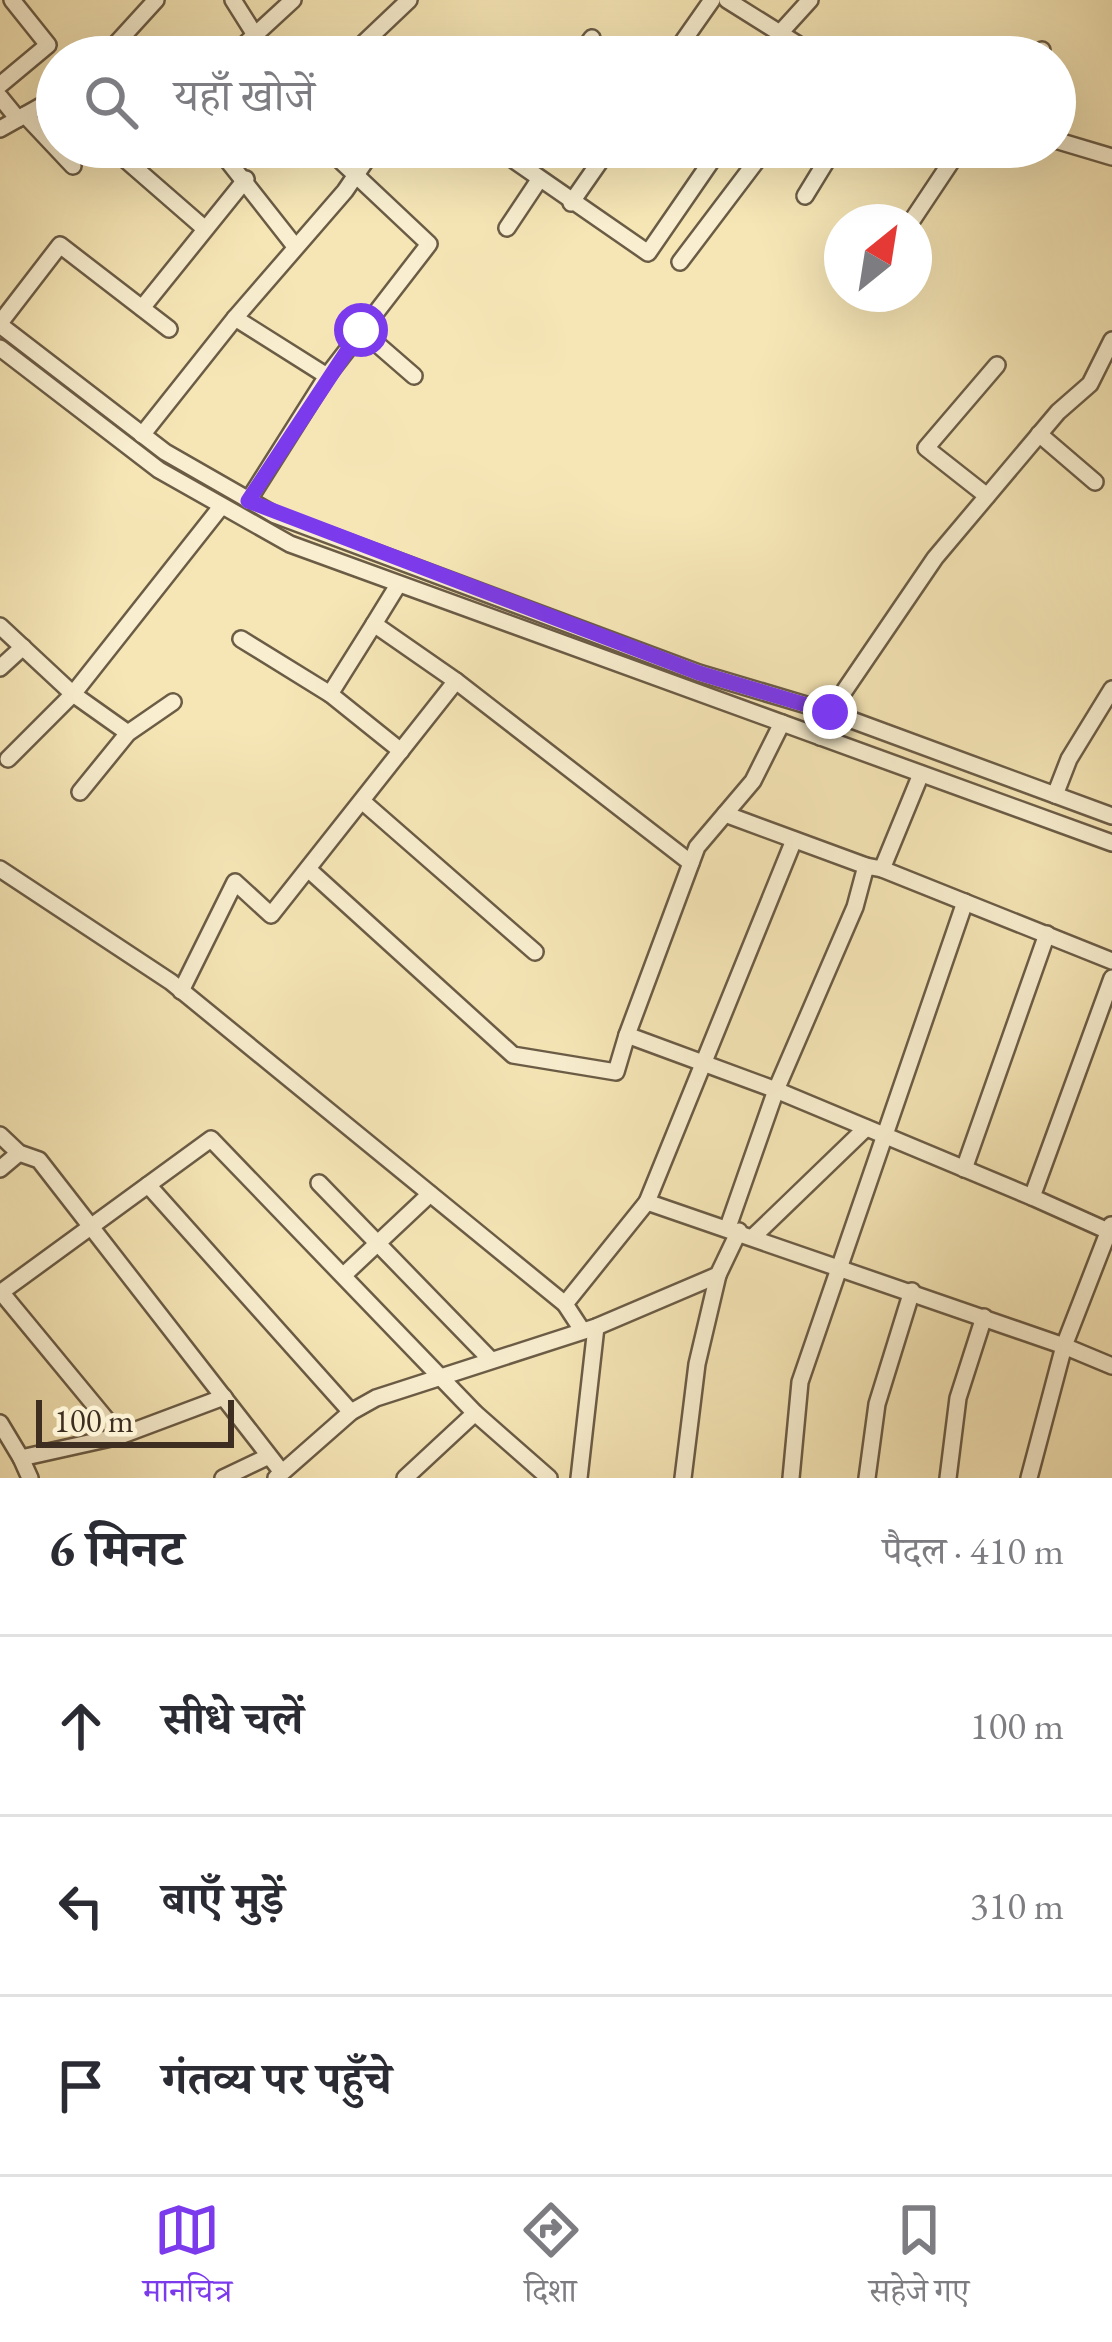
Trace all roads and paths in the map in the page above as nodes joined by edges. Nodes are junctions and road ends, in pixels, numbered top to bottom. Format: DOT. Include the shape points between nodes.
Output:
graph roads {
  1 [pos="12,0"];
  2 [pos="156,0"];
  3 [pos="233,0"];
  4 [pos="292,0"];
  5 [pos="409,0"];
  6 [pos="712,0"];
  7 [pos="728,0"];
  8 [pos="810,0"];
  9 [pos="780,33"];
  10 [pos="254,34"];
  11 [pos="41,36"];
  12 [pos="123,36"];
  13 [pos="372,36"];
  14 [pos="687,36"];
  15 [pos="785,36"];
  16 [pos="36,55"];
  17 [pos="0,85"];
  18 [pos="0,98"];
  19 [pos="36,109"];
  20 [pos="21,117"];
  21 [pos="0,129"];
  22 [pos="36,131"];
  23 [pos="1076,146"];
  24 [pos="1112,157"];
  25 [pos="135,168"];
  26 [pos="236,168"];
  27 [pos="345,168"];
  28 [pos="357,168"];
  29 [pos="523,168"];
  30 [pos="595,168"];
  31 [pos="707,168"];
  32 [pos="750,168"];
  33 [pos="822,168"];
  34 [pos="947,168"];
  35 [pos="351,175"];
  36 [pos="246,179"];
  37 [pos="539,180"];
  38 [pos="805,196"];
  39 [pos="571,203"];
  40 [pos="923,204"];
  41 [pos="507,228"];
  42 [pos="204,229"];
  43 [pos="294,245"];
  44 [pos="680,262"];
  45 [pos="142,308"];
  46 [pos="235,318"];
  47 [pos="0,324"];
  48 [pos="169,329"];
  49 [pos="361,330"];
  50 [pos="1112,340"];
  51 [pos="0,348"];
  52 [pos="997,364"];
  53 [pos="327,376"];
  54 [pos="414,376"];
  55 [pos="1039,434"];
  56 [pos="142,435"];
  57 [pos="1095,482"];
  58 [pos="987,496"];
  59 [pos="248,501"];
  60 [pos="220,508"];
  61 [pos="398,585"];
  62 [pos="374,624"];
  63 [pos="0,626"];
  64 [pos="241,639"];
  65 [pos="23,647"];
  66 [pos="0,668"];
  67 [pos="456,681"];
  68 [pos="1112,689"];
  69 [pos="73,694"];
  70 [pos="330,694"];
  71 [pos="173,702"];
  72 [pos="830,712"];
  73 [pos="782,723"];
  74 [pos="128,733"];
  75 [pos="820,737"];
  76 [pos="401,751"];
  77 [pos="8,759"];
  78 [pos="921,773"];
  79 [pos="80,792"];
  80 [pos="1055,795"];
  81 [pos="362,801"];
  82 [pos="725,814"];
  83 [pos="1112,815"];
  84 [pos="794,840"];
  85 [pos="1112,843"];
  86 [pos="691,863"];
  87 [pos="874,868"];
  88 [pos="0,869"];
  89 [pos="308,869"];
  90 [pos="965,902"];
  91 [pos="1047,934"];
  92 [pos="535,952"];
  93 [pos="1112,961"];
  94 [pos="1112,978"];
  95 [pos="181,991"];
  96 [pos="626,1035"];
  97 [pos="702,1063"];
  98 [pos="776,1090"];
  99 [pos="866,1128"];
  100 [pos="0,1135"];
  101 [pos="884,1136"];
  102 [pos="19,1153"];
  103 [pos="0,1169"];
  104 [pos="964,1169"];
  105 [pos="319,1183"];
  106 [pos="148,1185"];
  107 [pos="430,1194"];
  108 [pos="1032,1197"];
  109 [pos="647,1202"];
  110 [pos="1110,1227"];
  111 [pos="92,1229"];
  112 [pos="740,1232"];
  113 [pos="379,1243"];
  114 [pos="840,1265"];
  115 [pos="346,1273"];
  116 [pos="718,1274"];
  117 [pos="912,1291"];
  118 [pos="0,1293"];
  119 [pos="565,1304"];
  120 [pos="984,1317"];
  121 [pos="589,1328"];
  122 [pos="1064,1346"];
  123 [pos="490,1359"];
  124 [pos="1112,1366"];
  125 [pos="440,1374"];
  126 [pos="224,1397"];
  127 [pos="351,1412"];
  128 [pos="475,1413"];
  129 [pos="0,1423"];
  130 [pos="120,1436"];
  131 [pos="267,1457"];
  132 [pos="24,1470"];
  133 [pos="278,1474"];
  134 [pos="418,1475"];
  135 [pos="223,1478"];
  136 [pos="549,1478"];
  137 [pos="579,1478"];
  138 [pos="683,1478"];
  139 [pos="791,1478"];
  140 [pos="868,1478"];
  141 [pos="948,1478"];
  142 [pos="1029,1478"];
  1 -- 11 [label="street"];
  2 -- 12 [label="street"];
  3 -- 10 [label="street"];
  4 -- 10 [label="street"];
  5 -- 13 [label="street"];
  6 -- 14 [label="street"];
  7 -- 9 [label="street"];
  8 -- 9 [label="street"];
  9 -- 15 [label="street"];
  16 -- 17 [label="street"];
  18 -- 20 [label="street"];
  19 -- 20 [label="street"];
  20 -- 21 [label="street"];
  20 -- 22 [label="street"];
  23 -- 24 [label="street"];
  25 -- 42 [label="street"];
  26 -- 36 [label="street"];
  27 -- 35 [label="street"];
  28 -- 35 [label="street"];
  29 -- 37 [label="street"];
  30 -- 39 [label="street"];
  31 -- 39 [label="street" via="648,253"];
  32 -- 44 [label="street"];
  33 -- 38 [label="street"];
  34 -- 40 [label="street"];
  35 -- 43 [label="street"];
  35 -- 49 [label="street" via="429,244"];
  36 -- 42 [label="street"];
  36 -- 43 [label="street"];
  37 -- 39 [label="street"];
  37 -- 41 [label="street"];
  42 -- 45 [label="street"];
  43 -- 46 [label="street"];
  45 -- 47 [label="street" via="60,245"];
  45 -- 48 [label="street"];
  46 -- 53 [label="street"];
  46 -- 56 [label="street"];
  47 -- 56 [label="street"];
  49 -- 53 [label="street"];
  49 -- 54 [label="street"];
  50 -- 55 [label="street" via="1090,384"];
  51 -- 60 [label="street"];
  52 -- 58 [label="street" via="926,448"];
  53 -- 59 [label="street"];
  55 -- 57 [label="street"];
  55 -- 58 [label="street"];
  56 -- 59 [label="street"];
  58 -- 72 [label="street" via="935,557"];
  59 -- 72 [label="street" via="678,665"];
  60 -- 61 [label="street"];
  60 -- 69 [label="street"];
  61 -- 62 [label="street"];
  61 -- 73 [label="street"];
  62 -- 67 [label="street"];
  62 -- 70 [label="street"];
  63 -- 65 [label="street"];
  64 -- 70 [label="street"];
  65 -- 66 [label="street"];
  65 -- 69 [label="street"];
  67 -- 76 [label="street"];
  67 -- 86 [label="street"];
  68 -- 80 [label="street"];
  69 -- 74 [label="street"];
  69 -- 77 [label="street"];
  70 -- 76 [label="street"];
  71 -- 74 [label="street"];
  72 -- 75 [label="street"];
  72 -- 80 [label="street"];
  73 -- 75 [label="street"];
  73 -- 82 [label="street" via="753,781"];
  74 -- 79 [label="street"];
  75 -- 78 [label="street"];
  76 -- 81 [label="street"];
  78 -- 85 [label="street"];
  78 -- 87 [label="street"];
  80 -- 83 [label="street"];
  81 -- 89 [label="street"];
  81 -- 92 [label="street"];
  82 -- 84 [label="street"];
  82 -- 86 [label="street"];
  84 -- 87 [label="street"];
  84 -- 97 [label="street"];
  86 -- 96 [label="street"];
  87 -- 90 [label="street"];
  87 -- 98 [label="street"];
  88 -- 95 [label="street"];
  89 -- 95 [label="street" via="272,915 235,882"];
  89 -- 96 [label="street" via="513,1054 616,1072"];
  90 -- 91 [label="street"];
  90 -- 101 [label="street"];
  91 -- 93 [label="street"];
  91 -- 104 [label="street"];
  94 -- 108 [label="street"];
  95 -- 107 [label="street"];
  96 -- 97 [label="street"];
  97 -- 98 [label="street"];
  97 -- 109 [label="street"];
  98 -- 99 [label="street"];
  98 -- 112 [label="street"];
  99 -- 101 [label="street"];
  99 -- 112 [label="street"];
  100 -- 102 [label="street"];
  101 -- 104 [label="street"];
  101 -- 114 [label="street"];
  102 -- 103 [label="street"];
  102 -- 111 [label="street" via="39,1160"];
  104 -- 108 [label="street"];
  105 -- 113 [label="street"];
  106 -- 111 [label="street"];
  106 -- 115 [label="street" via="211,1138"];
  106 -- 127 [label="street"];
  107 -- 113 [label="street"];
  107 -- 119 [label="street"];
  108 -- 110 [label="street"];
  109 -- 112 [label="street"];
  109 -- 119 [label="street"];
  110 -- 122 [label="street"];
  111 -- 118 [label="street"];
  111 -- 126 [label="street"];
  112 -- 114 [label="street"];
  112 -- 116 [label="street"];
  113 -- 115 [label="street"];
  113 -- 123 [label="street"];
  114 -- 117 [label="street"];
  114 -- 139 [label="street" via="800,1382"];
  115 -- 125 [label="street"];
  116 -- 121 [label="street"];
  116 -- 138 [label="street"];
  117 -- 120 [label="street"];
  117 -- 140 [label="street" via="878,1404"];
  118 -- 130 [label="street"];
  119 -- 121 [label="street"];
  120 -- 122 [label="street"];
  120 -- 141 [label="street" via="958,1398"];
  121 -- 123 [label="street"];
  121 -- 137 [label="street"];
  122 -- 124 [label="street"];
  122 -- 142 [label="street"];
  123 -- 125 [label="street"];
  125 -- 127 [label="street"];
  125 -- 128 [label="street"];
  126 -- 130 [label="street"];
  126 -- 131 [label="street"];
  127 -- 133 [label="street"];
  128 -- 134 [label="street"];
  128 -- 136 [label="street"];
  129 -- 132 [label="street"];
  130 -- 132 [label="street"];
  131 -- 133 [label="street"];
  131 -- 135 [label="street"];
}
